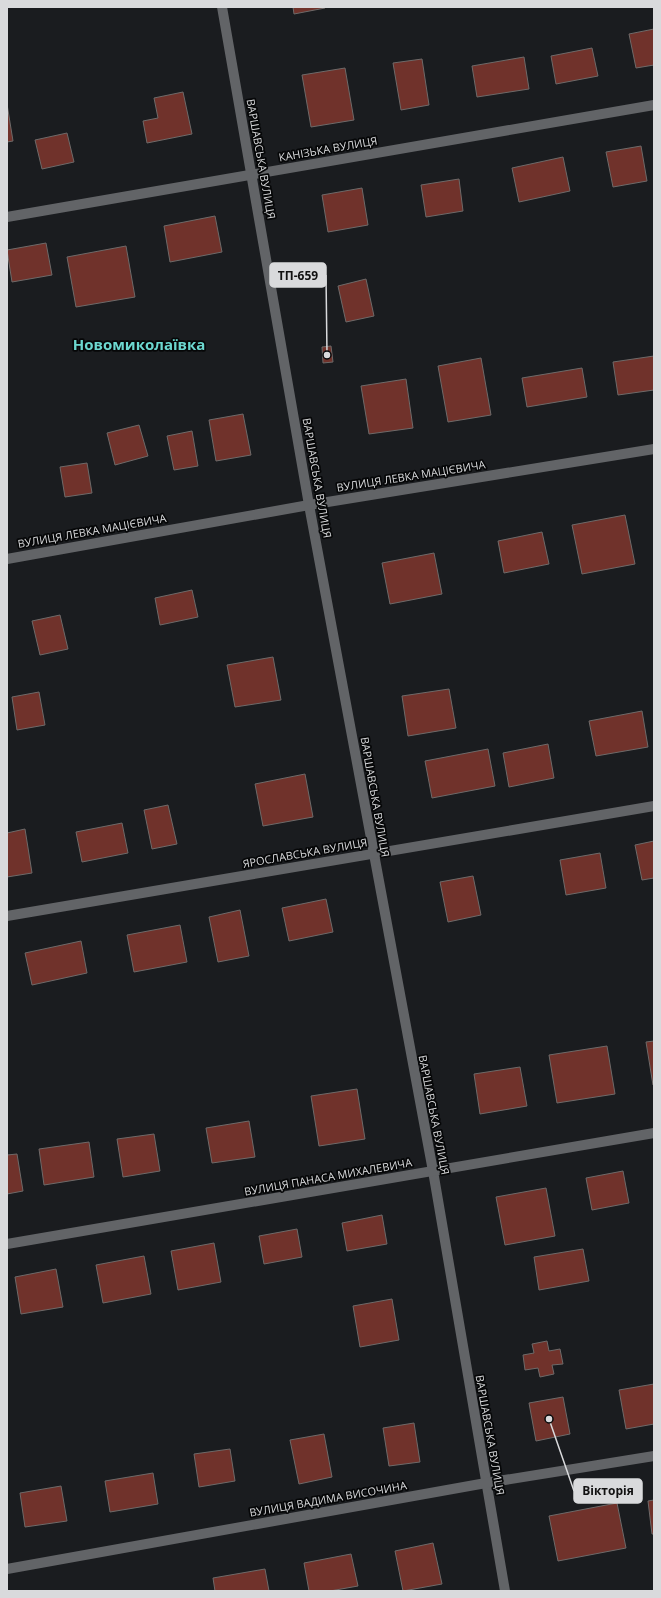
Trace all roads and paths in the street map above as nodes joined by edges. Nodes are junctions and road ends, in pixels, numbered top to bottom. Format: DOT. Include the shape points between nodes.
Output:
graph roads {
  1 [pos="222,7"];
  2 [pos="654,105"];
  3 [pos="252,174"];
  4 [pos="7,217"];
  5 [pos="654,449"];
  6 [pos="309,505"];
  7 [pos="7,558"];
  8 [pos="654,806"];
  9 [pos="373,854"];
  10 [pos="7,916"];
  11 [pos="654,1134"];
  12 [pos="433,1171"];
  13 [pos="7,1244"];
  14 [pos="654,1456"];
  15 [pos="486,1483"];
  16 [pos="7,1569"];
  17 [pos="505,1591"];
  1 -- 3 [label="street, ВАРШАВСЬКА ВУЛИЦЯ"];
  2 -- 3 [label="street, КАНІЗЬКА ВУЛИЦЯ"];
  3 -- 4 [label="street, КАНІЗЬКА ВУЛИЦЯ"];
  3 -- 6 [label="street, ВАРШАВСЬКА ВУЛИЦЯ"];
  5 -- 6 [label="street, ВУЛИЦЯ ЛЕВКА МАЦІЄВИЧА"];
  6 -- 7 [label="street, ВУЛИЦЯ ЛЕВКА МАЦІЄВИЧА"];
  6 -- 9 [label="street, ВАРШАВСЬКА ВУЛИЦЯ"];
  8 -- 9 [label="street, ЯРОСЛАВСЬКА ВУЛИЦЯ"];
  9 -- 10 [label="street, ЯРОСЛАВСЬКА ВУЛИЦЯ"];
  9 -- 12 [label="street, ВАРШАВСЬКА ВУЛИЦЯ"];
  11 -- 12 [label="street, ВУЛИЦЯ ПАНАСА МИХАЛЕВИЧА"];
  12 -- 13 [label="street, ВУЛИЦЯ ПАНАСА МИХАЛЕВИЧА"];
  12 -- 15 [label="street, ВАРШАВСЬКА ВУЛИЦЯ"];
  14 -- 15 [label="street, ВУЛИЦЯ ВАДИМА ВИСОЧИНА"];
  15 -- 16 [label="street, ВУЛИЦЯ ВАДИМА ВИСОЧИНА"];
  15 -- 17 [label="street, ВАРШАВСЬКА ВУЛИЦЯ"];
}
